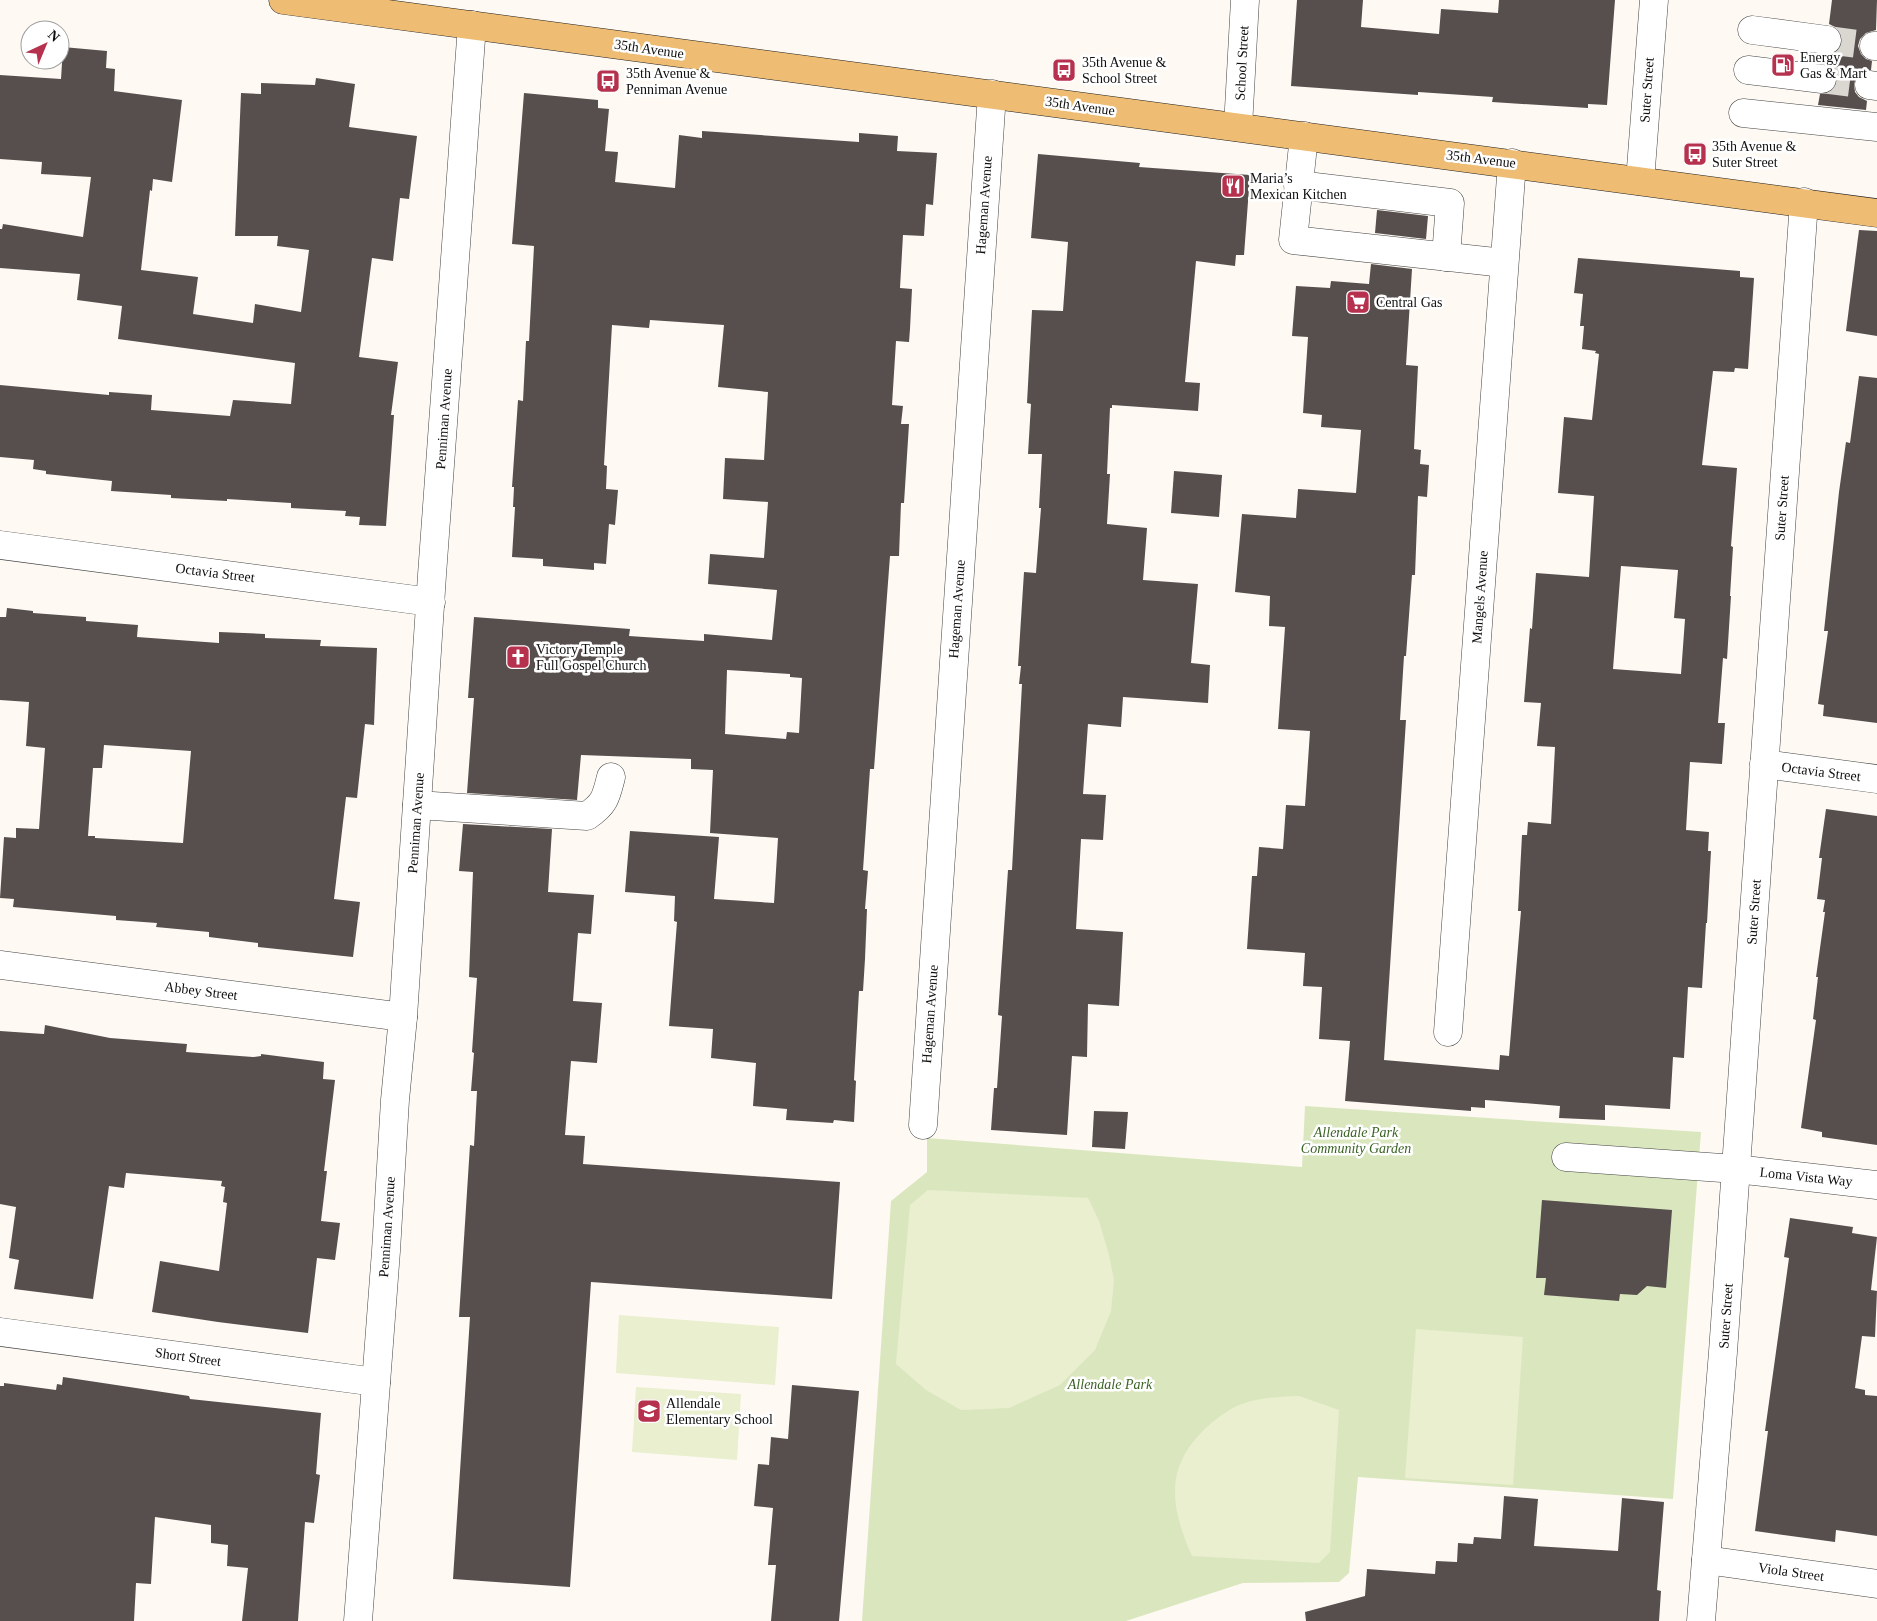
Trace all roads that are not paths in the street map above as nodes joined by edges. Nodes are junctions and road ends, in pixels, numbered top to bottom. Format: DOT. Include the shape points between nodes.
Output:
graph roads {
  1 [pos="283,0"];
  2 [pos="1245,0"];
  3 [pos="1654,0"];
  4 [pos="472,25"];
  5 [pos="1752,30"];
  6 [pos="1827,40"];
  7 [pos="1748,70"];
  8 [pos="1822,79"];
  9 [pos="992,94"];
  10 [pos="1743,113"];
  11 [pos="1238,127"];
  12 [pos="1877,127"];
  13 [pos="1304,136"];
  14 [pos="1512,163"];
  15 [pos="1640,181"];
  16 [pos="1298,185"];
  17 [pos="1804,202"];
  18 [pos="1877,213"];
  19 [pos="1446,257"];
  20 [pos="1504,263"];
  21 [pos="0,545"];
  22 [pos="431,602"];
  23 [pos="1764,764"];
  24 [pos="611,777"];
  25 [pos="1877,779"];
  26 [pos="417,805"];
  27 [pos="0,965"];
  28 [pos="403,1017"];
  29 [pos="1448,1032"];
  30 [pos="923,1124"];
  31 [pos="1566,1157"];
  32 [pos="1736,1168"];
  33 [pos="1877,1185"];
  34 [pos="0,1332"];
  35 [pos="376,1382"];
  36 [pos="1706,1560"];
  37 [pos="1877,1584"];
  38 [pos="358,1621"];
  39 [pos="1702,1621"];
  1 -- 4 [label="main road, 35th Avenue"];
  2 -- 11 [label="street, School Street"];
  3 -- 15 [label="street, Suter Street"];
  4 -- 9 [label="main road, 35th Avenue"];
  4 -- 22 [label="street, Penniman Avenue"];
  5 -- 6 [label="street"];
  7 -- 8 [label="street"];
  9 -- 11 [label="main road, 35th Avenue"];
  9 -- 30 [label="street, Hageman Avenue"];
  10 -- 12 [label="street"];
  11 -- 13 [label="main road, 35th Avenue"];
  13 -- 14 [label="main road, 35th Avenue"];
  13 -- 16 [label="street"];
  14 -- 15 [label="main road, 35th Avenue"];
  14 -- 20 [label="street, Mangels Avenue"];
  15 -- 17 [label="main road, 35th Avenue"];
  16 -- 19 [label="street" via="1450,204"];
  16 -- 19 [label="street" via="1293,240"];
  17 -- 18 [label="main road, 35th Avenue"];
  17 -- 23 [label="street, Suter Street"];
  19 -- 20 [label="street"];
  20 -- 29 [label="street, Mangels Avenue"];
  21 -- 22 [label="street, Octavia Street"];
  22 -- 26 [label="street, Penniman Avenue"];
  23 -- 25 [label="street, Octavia Street"];
  23 -- 32 [label="street, Suter Street"];
  24 -- 26 [label="street" via="605,799 587,816"];
  26 -- 28 [label="street, Penniman Avenue"];
  27 -- 28 [label="street, Abbey Street"];
  28 -- 35 [label="street, Penniman Avenue"];
  31 -- 32 [label="street, Loma Vista Way"];
  32 -- 33 [label="street, Loma Vista Way"];
  32 -- 36 [label="street, Suter Street"];
  34 -- 35 [label="street, Short Street"];
  35 -- 38 [label="street, Penniman Avenue"];
  36 -- 37 [label="street, Viola Street"];
  36 -- 39 [label="street, Suter Street"];
}
